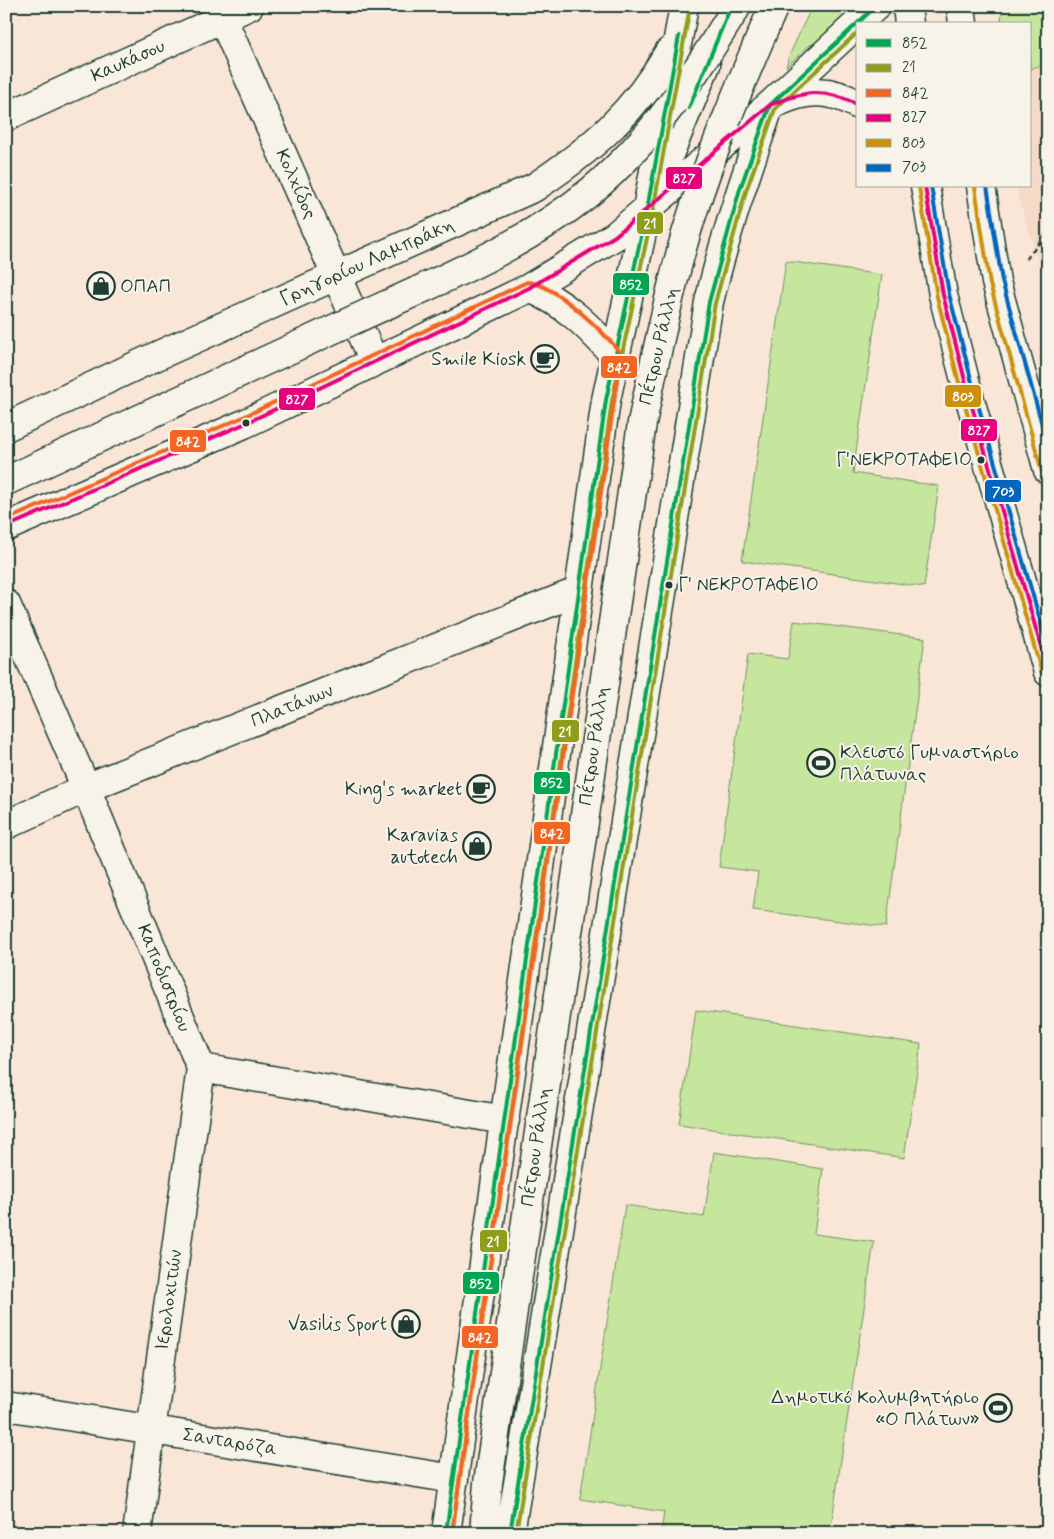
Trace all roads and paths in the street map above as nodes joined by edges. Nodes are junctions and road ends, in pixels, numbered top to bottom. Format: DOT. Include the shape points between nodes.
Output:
graph roads {
  1 [pos="250,6"];
  2 [pos="684,6"];
  3 [pos="731,6"];
  4 [pos="737,6"];
  5 [pos="774,6"];
  6 [pos="876,6"];
  7 [pos="907,6"];
  8 [pos="961,6"];
  9 [pos="220,12"];
  10 [pos="859,22"];
  11 [pos="909,22"];
  12 [pos="963,22"];
  13 [pos="856,25"];
  14 [pos="679,36"];
  15 [pos="856,104"];
  16 [pos="770,105"];
  17 [pos="6,116"];
  18 [pos="925,188"];
  19 [pos="981,188"];
  20 [pos="647,209"];
  21 [pos="336,275"];
  22 [pos="529,288"];
  23 [pos="615,356"];
  24 [pos="374,362"];
  25 [pos="6,427"];
  26 [pos="1048,470"];
  27 [pos="6,481"];
  28 [pos="6,527"];
  29 [pos="579,591"];
  30 [pos="6,604"];
  31 [pos="1048,672"];
  32 [pos="86,788"];
  33 [pos="6,824"];
  34 [pos="201,1068"];
  35 [pos="505,1120"];
  36 [pos="6,1406"];
  37 [pos="151,1430"];
  38 [pos="454,1479"];
  39 [pos="137,1533"];
  40 [pos="446,1533"];
  41 [pos="484,1533"];
  42 [pos="510,1533"];
  1 -- 9 [label="main road, Καυκάσου"];
  2 -- 14 [label="main road, Πέτρου Ράλλη"];
  3 -- 20 [label="main road"];
  4 -- 27 [label="main road, bridge" via="662,121 610,175 556,218 470,266"];
  5 -- 41 [label="main road, Πέτρου Ράλλη, bridge" via="740,85 682,247 642,423 488,1483"];
  6 -- 10 [label="main road"];
  7 -- 11 [label="main road"];
  8 -- 12 [label="main road"];
  9 -- 17 [label="main road, Καυκάσου"];
  9 -- 21 [label="main road, Κολχίδος"];
  13 -- 16 [label="main road"];
  14 -- 20 [label="main road, Πέτρου Ράλλη"];
  14 -- 21 [label="main road, Γρηγορίου Λαμπράκη" via="651,84 616,125 578,158 535,187"];
  15 -- 16 [label="main road" via="838,95 815,90"];
  16 -- 20 [label="main road"];
  16 -- 42 [label="main road, Πέτρου Ράλλη" via="737,197 710,302"];
  18 -- 31 [label="main road" via="950,323"];
  19 -- 26 [label="main road" via="996,282"];
  20 -- 22 [label="main road" via="615,236"];
  20 -- 23 [label="main road, Πέτρου Ράλλη"];
  21 -- 24 [label="main road, Κολχίδος"];
  21 -- 25 [label="main road, Γρηγορίου Λαμπράκη"];
  22 -- 23 [label="main road" via="568,310"];
  22 -- 24 [label="main road"];
  23 -- 29 [label="main road, Πέτρου Ράλλη"];
  24 -- 28 [label="main road" via="244,424"];
  29 -- 32 [label="main road, Πλατάνων"];
  29 -- 35 [label="main road, Πέτρου Ράλλη"];
  30 -- 32 [label="main road, Καποδιστρίου"];
  32 -- 33 [label="main road, Πλατάνων"];
  32 -- 34 [label="main road, Καποδιστρίου"];
  34 -- 35 [label="main road"];
  34 -- 37 [label="main road, Ιερολοχιτών"];
  35 -- 38 [label="main road, Πέτρου Ράλλη"];
  36 -- 37 [label="main road, Σανταρόζα"];
  37 -- 38 [label="main road, Σανταρόζα"];
  37 -- 39 [label="main road, Ιερολοχιτών"];
  38 -- 40 [label="main road, Πέτρου Ράλλη"];
}
